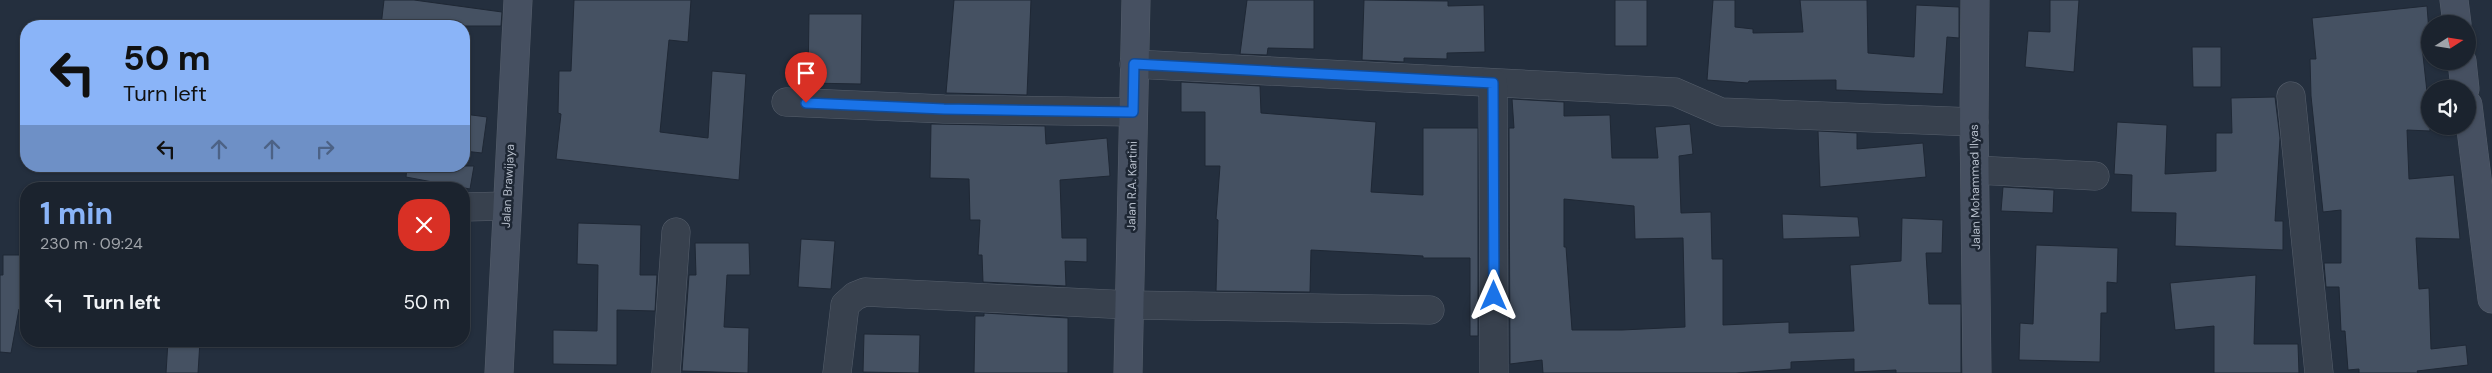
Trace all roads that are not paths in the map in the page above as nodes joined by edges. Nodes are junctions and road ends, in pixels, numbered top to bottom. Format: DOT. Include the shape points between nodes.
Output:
graph roads {
  1 [pos="518,0"];
  2 [pos="1136,0"];
  3 [pos="1974,0"];
  4 [pos="2454,0"];
  5 [pos="2456,15"];
  6 [pos="1134,64"];
  7 [pos="1493,83"];
  8 [pos="2291,96"];
  9 [pos="786,102"];
  10 [pos="1133,112"];
  11 [pos="1974,122"];
  12 [pos="2472,135"];
  13 [pos="1975,170"];
  14 [pos="2095,176"];
  15 [pos="507,206"];
  16 [pos="470,207"];
  17 [pos="676,232"];
  18 [pos="2492,299"];
  19 [pos="1130,305"];
  20 [pos="1430,310"];
  21 [pos="499,373"];
  22 [pos="666,373"];
  23 [pos="837,373"];
  24 [pos="1128,373"];
  25 [pos="1494,373"];
  26 [pos="1978,373"];
  27 [pos="2318,373"];
  1 -- 15 [label="street, Jalan Brawijaya"];
  2 -- 6 [label="street, Jalan R.A. Kartini"];
  3 -- 11 [label="street, Jalan Mohammad Ilyas"];
  4 -- 5 [label="street"];
  6 -- 7 [label="street"];
  6 -- 10 [label="street, Jalan R.A. Kartini"];
  7 -- 11 [label="street" via="1675,92 1721,112"];
  7 -- 25 [label="street"];
  8 -- 27 [label="street"];
  9 -- 10 [label="street"];
  10 -- 19 [label="street, Jalan R.A. Kartini"];
  11 -- 13 [label="street, Jalan Mohammad Ilyas"];
  12 -- 18 [label="street"];
  13 -- 14 [label="street"];
  13 -- 26 [label="street, Jalan Mohammad Ilyas"];
  15 -- 16 [label="street"];
  15 -- 21 [label="street, Jalan Brawijaya"];
  17 -- 22 [label="street"];
  19 -- 20 [label="street"];
  19 -- 23 [label="street" via="865,292 846,305"];
  19 -- 24 [label="street, Jalan R.A. Kartini"];
}
